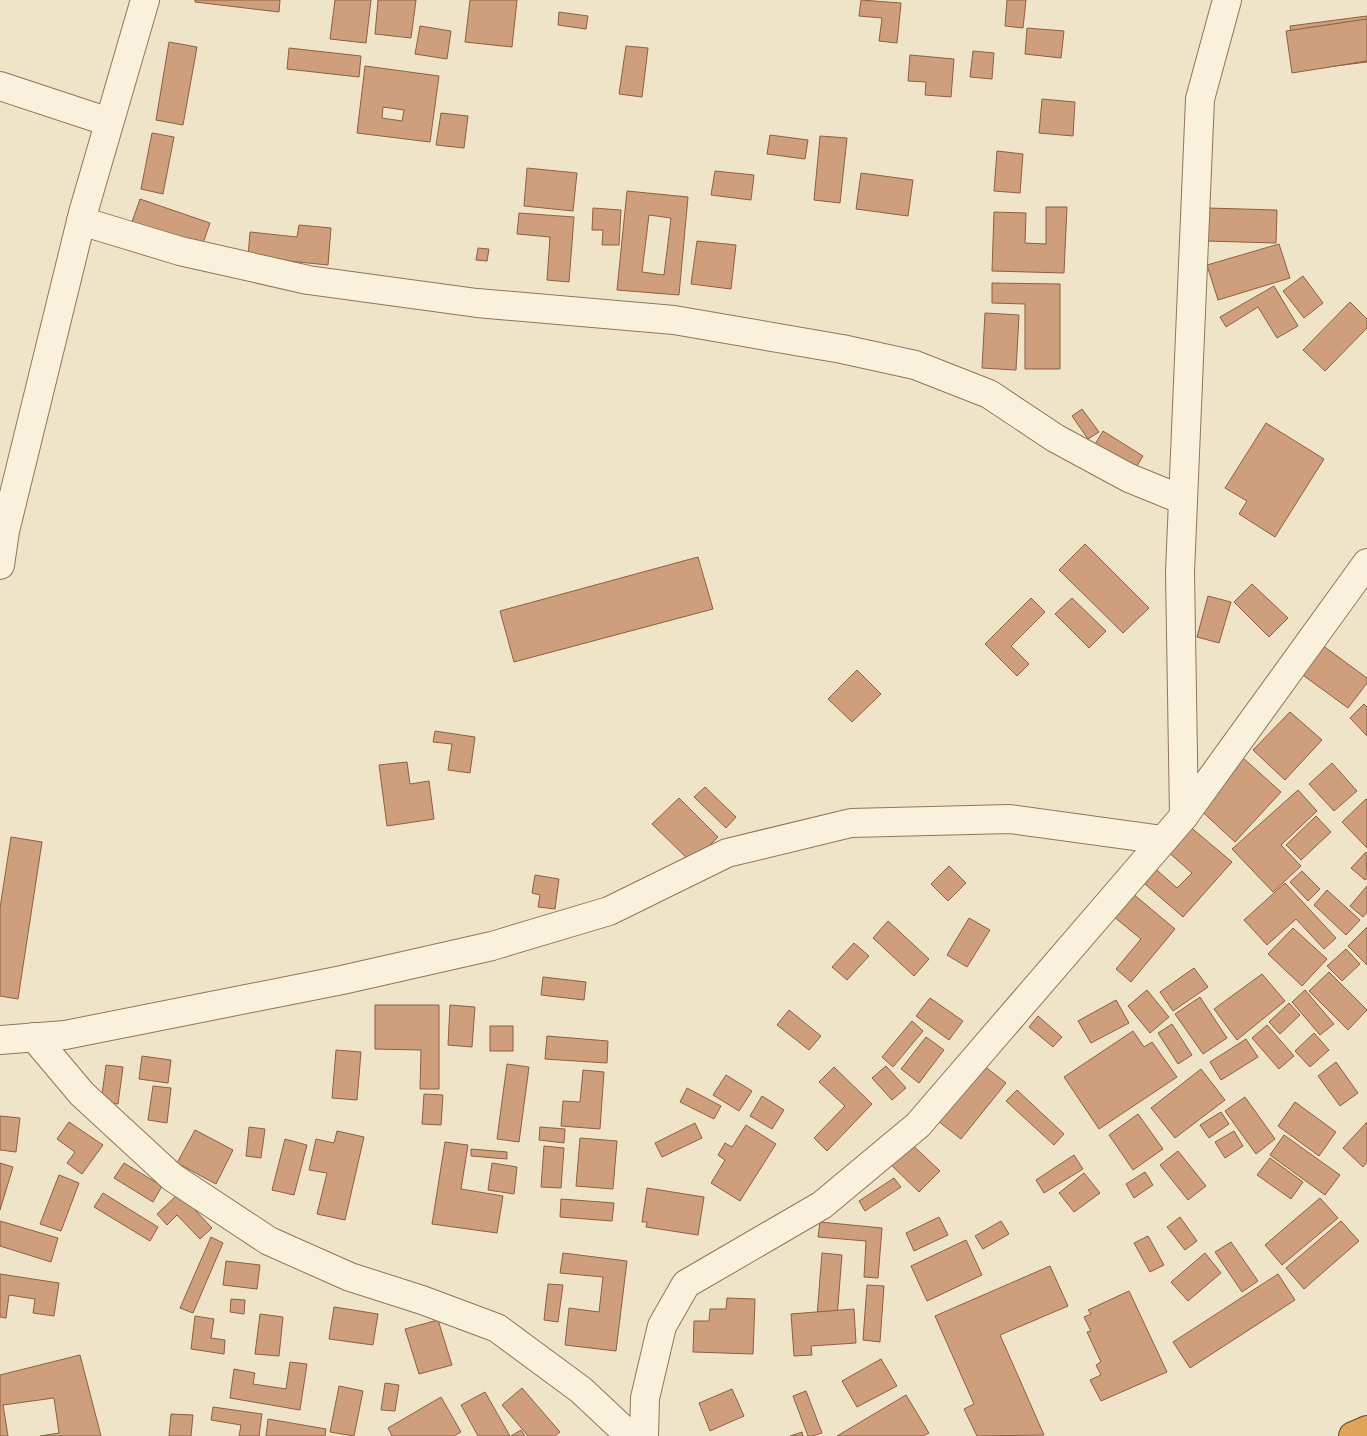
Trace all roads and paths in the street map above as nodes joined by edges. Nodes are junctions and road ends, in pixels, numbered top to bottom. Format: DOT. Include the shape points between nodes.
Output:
graph roads {
  1 [pos="145,0"];
  2 [pos="1227,0"];
  3 [pos="0,86"];
  4 [pos="110,122"];
  5 [pos="81,222"];
  6 [pos="1184,500"];
  7 [pos="1367,563"];
  8 [pos="0,565"];
  9 [pos="1184,816"];
  10 [pos="1163,840"];
  11 [pos="34,1038"];
  12 [pos="0,1040"];
  13 [pos="1367,1430"];
  14 [pos="630,1436"];
  15 [pos="644,1436"];
  16 [pos="1353,1436"];
  1 -- 4 [label="street"];
  2 -- 6 [label="street" via="1200,99"];
  3 -- 4 [label="street"];
  4 -- 5 [label="street"];
  5 -- 6 [label="street" via="180,251 308,280 477,303 674,320 915,365 988,394 1055,438 1129,478"];
  5 -- 8 [label="street" via="5,532"];
  6 -- 9 [label="street" via="1180,572"];
  7 -- 9 [label="street"];
  9 -- 10 [label="street"];
  10 -- 11 [label="street" via="1010,819 851,823 727,853 609,911 492,946 332,982 65,1035"];
  10 -- 15 [label="street" via="918,1125 822,1205 686,1284 662,1326 645,1398"];
  11 -- 12 [label="street"];
  11 -- 14 [label="street" via="82,1094 172,1177 269,1241 350,1277 497,1328 581,1390"];
  13 -- 16 [label="highway"];
}
